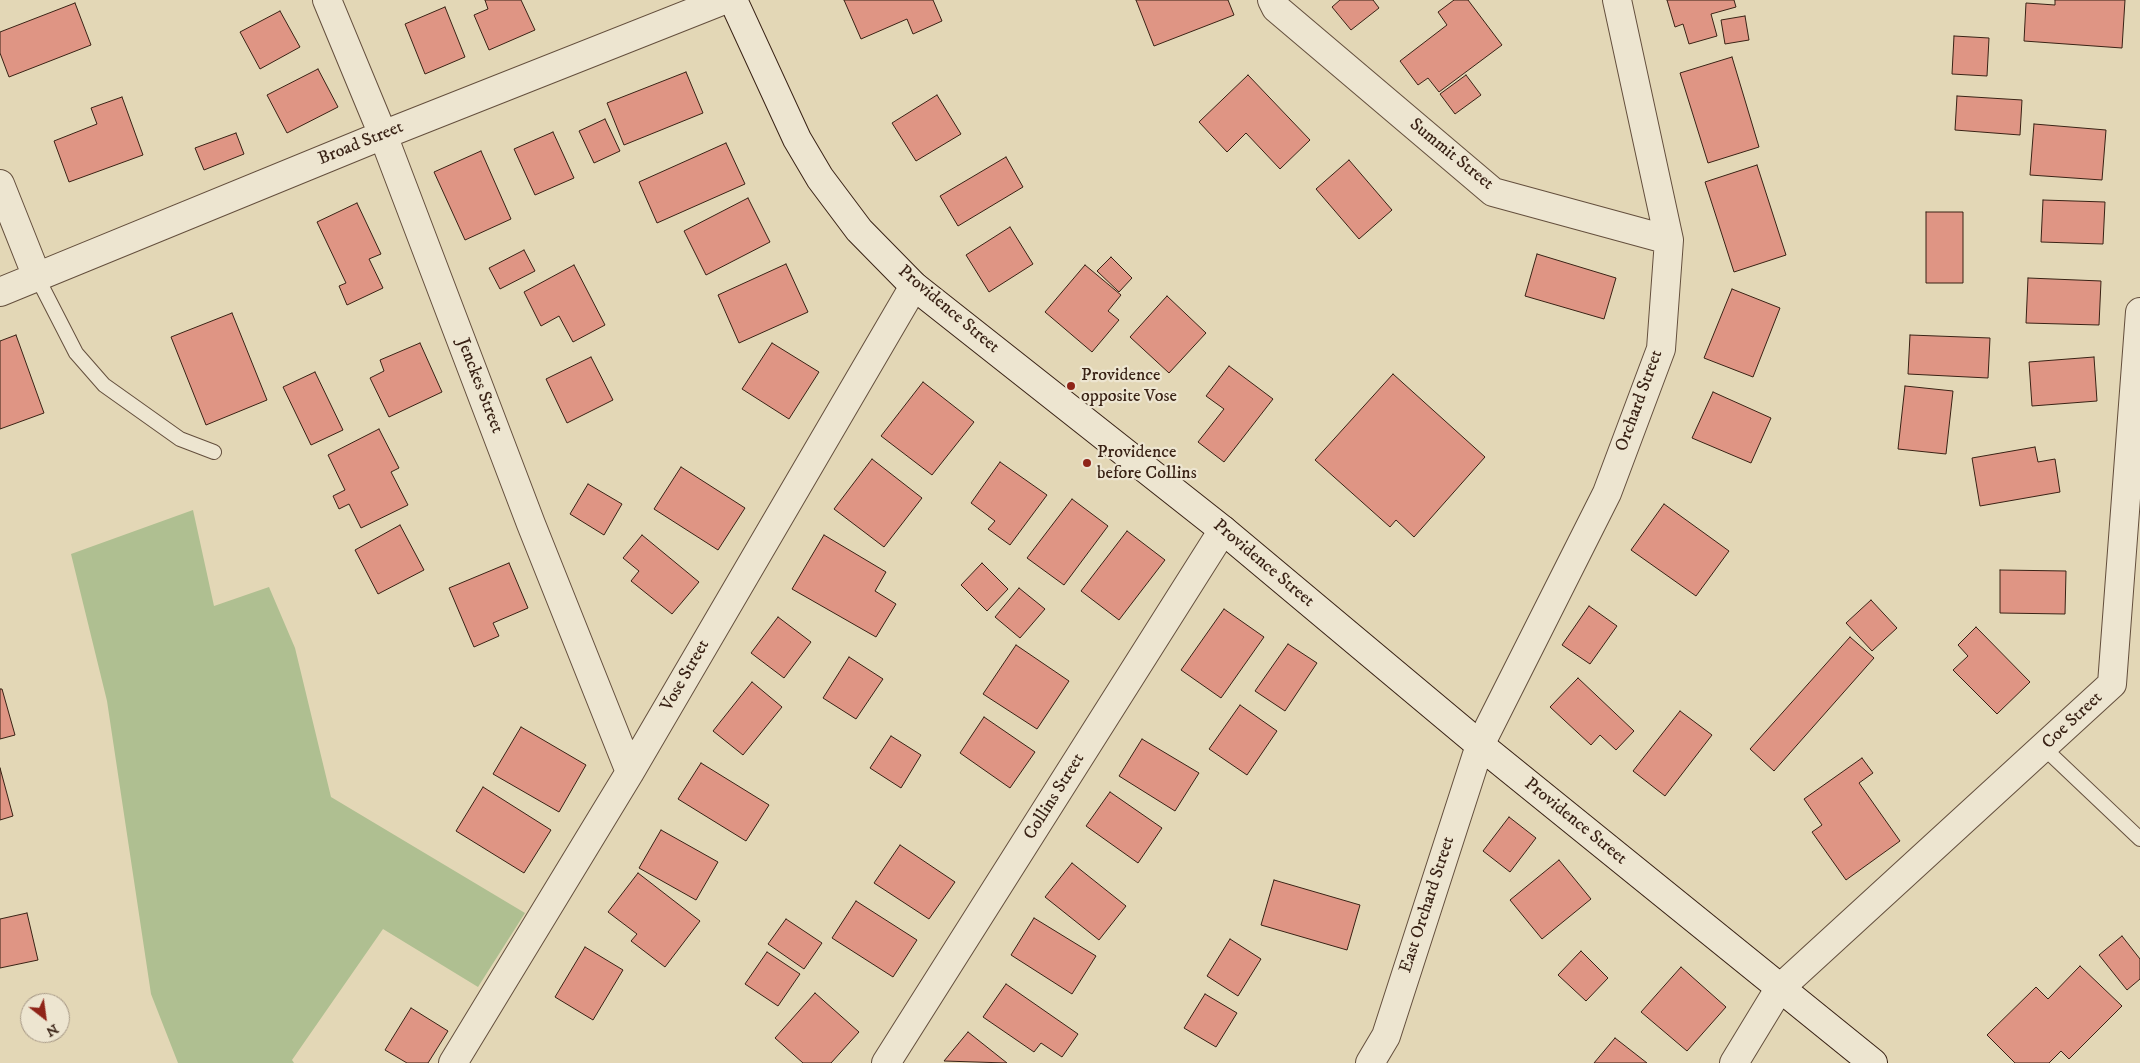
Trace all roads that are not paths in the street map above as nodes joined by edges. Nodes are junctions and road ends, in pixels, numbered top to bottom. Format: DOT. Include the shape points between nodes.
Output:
graph roads {
  1 [pos="328,0"];
  2 [pos="724,0"];
  3 [pos="733,0"];
  4 [pos="1272,0"];
  5 [pos="1617,0"];
  6 [pos="383,135"];
  7 [pos="0,184"];
  8 [pos="1669,240"];
  9 [pos="37,277"];
  10 [pos="914,286"];
  11 [pos="0,292"];
  12 [pos="2140,312"];
  13 [pos="214,452"];
  14 [pos="1223,530"];
  15 [pos="1480,745"];
  16 [pos="2044,748"];
  17 [pos="630,772"];
  18 [pos="2140,839"];
  19 [pos="1779,989"];
  20 [pos="453,1063"];
  21 [pos="886,1063"];
  22 [pos="1370,1063"];
  23 [pos="1734,1063"];
  24 [pos="1873,1063"];
  1 -- 6 [label="street, Jenckes Street"];
  2 -- 6 [label="street, Broad Street"];
  3 -- 10 [label="street, Providence Street" via="797,138 820,178 860,230"];
  4 -- 8 [label="street, Summit Street" via="1276,8 1492,192"];
  5 -- 8 [label="street, Orchard Street"];
  6 -- 9 [label="street, Broad Street"];
  6 -- 17 [label="street, Jenckes Street" via="531,524"];
  7 -- 9 [label="street"];
  8 -- 15 [label="street, Orchard Street" via="1661,349 1610,484"];
  9 -- 11 [label="street, Broad Street"];
  9 -- 13 [label="lane" via="76,353 104,385 180,440"];
  10 -- 14 [label="street, Providence Street"];
  10 -- 17 [label="street, Vose Street"];
  12 -- 16 [label="street, Coe Street" via="2112,684"];
  14 -- 15 [label="street, Providence Street"];
  14 -- 21 [label="street, Collins Street"];
  15 -- 19 [label="street, Providence Street"];
  15 -- 22 [label="street, East Orchard Street" via="1386,1036"];
  16 -- 18 [label="lane"];
  16 -- 19 [label="street, Coe Street"];
  17 -- 20 [label="street, Vose Street"];
  19 -- 23 [label="street, Coe Street"];
  19 -- 24 [label="street, Providence Street"];
}
